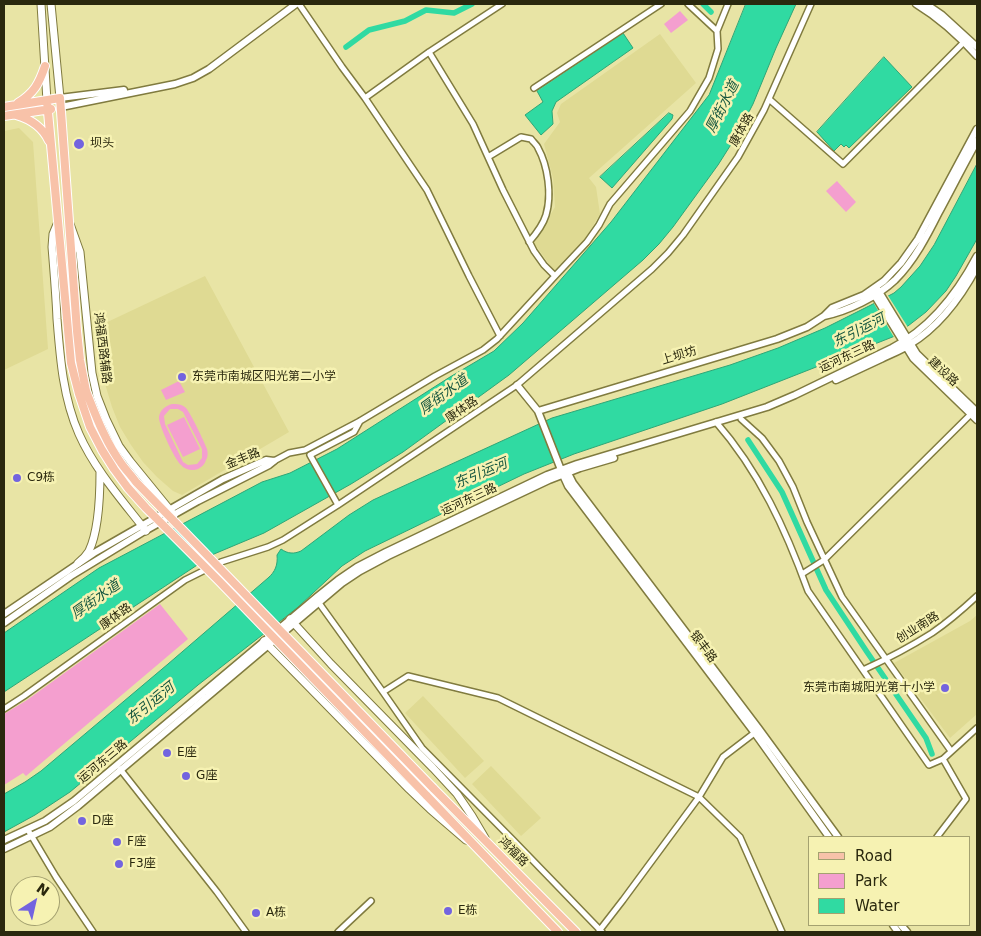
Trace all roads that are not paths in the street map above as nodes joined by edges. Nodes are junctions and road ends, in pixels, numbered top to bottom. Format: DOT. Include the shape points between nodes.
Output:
graph roads {
  1 [pos="41,4"];
  2 [pos="51,4"];
  3 [pos="297,4"];
  4 [pos="502,4"];
  5 [pos="661,4"];
  6 [pos="688,4"];
  7 [pos="728,4"];
  8 [pos="811,4"];
  9 [pos="916,4"];
  10 [pos="926,4"];
  11 [pos="717,31"];
  12 [pos="964,42"];
  13 [pos="977,47"];
  14 [pos="428,52"];
  15 [pos="977,56"];
  16 [pos="45,66"];
  17 [pos="175,84"];
  18 [pos="534,88"];
  19 [pos="60,98"];
  20 [pos="365,98"];
  21 [pos="769,99"];
  22 [pos="48,101"];
  23 [pos="14,106"];
  24 [pos="4,107"];
  25 [pos="61,107"];
  26 [pos="48,110"];
  27 [pos="14,115"];
  28 [pos="4,116"];
  29 [pos="977,129"];
  30 [pos="977,141"];
  31 [pos="52,147"];
  32 [pos="488,157"];
  33 [pos="59,222"];
  34 [pos="70,223"];
  35 [pos="530,242"];
  36 [pos="977,256"];
  37 [pos="977,267"];
  38 [pos="555,276"];
  39 [pos="877,293"];
  40 [pos="500,336"];
  41 [pos="905,340"];
  42 [pos="517,385"];
  43 [pos="82,393"];
  44 [pos="538,411"];
  45 [pos="975,412"];
  46 [pos="741,419"];
  47 [pos="977,420"];
  48 [pos="360,422"];
  49 [pos="718,424"];
  50 [pos="274,460"];
  51 [pos="100,471"];
  52 [pos="564,472"];
  53 [pos="338,505"];
  54 [pos="172,512"];
  55 [pos="144,528"];
  56 [pos="824,560"];
  57 [pos="78,563"];
  58 [pos="804,572"];
  59 [pos="977,596"];
  60 [pos="319,603"];
  61 [pos="4,614"];
  62 [pos="292,621"];
  63 [pos="4,622"];
  64 [pos="266,644"];
  65 [pos="886,659"];
  66 [pos="866,669"];
  67 [pos="383,692"];
  68 [pos="4,709"];
  69 [pos="977,728"];
  70 [pos="756,731"];
  71 [pos="951,751"];
  72 [pos="943,758"];
  73 [pos="119,768"];
  74 [pos="698,797"];
  75 [pos="30,833"];
  76 [pos="828,836"];
  77 [pos="837,836"];
  78 [pos="938,836"];
  79 [pos="4,840"];
  80 [pos="487,842"];
  81 [pos="4,849"];
  82 [pos="480,851"];
  83 [pos="371,900"];
  84 [pos="600,931"];
  85 [pos="94,932"];
  86 [pos="246,932"];
  87 [pos="338,932"];
  88 [pos="558,932"];
  89 [pos="576,932"];
  90 [pos="782,932"];
  1 -- 16 [label="main road"];
  2 -- 19 [label="main road"];
  3 -- 17 [label="street" via="209,69"];
  3 -- 20 [label="street"];
  4 -- 14 [label="street"];
  5 -- 18 [label="street"];
  6 -- 11 [label="street"];
  7 -- 11 [label="street"];
  8 -- 21 [label="street, 康体路"];
  9 -- 12 [label="street"];
  10 -- 13 [label="street"];
  11 -- 38 [label="street" via="718,49 709,78 690,111 610,204 587,242"];
  12 -- 15 [label="street"];
  12 -- 21 [label="street" via="843,164"];
  14 -- 20 [label="street"];
  14 -- 32 [label="street" via="473,124"];
  16 -- 22 [label="main road"];
  16 -- 23 [label="main road" via="35,89"];
  17 -- 19 [label="street"];
  17 -- 25 [label="street"];
  19 -- 22 [label="main road"];
  19 -- 25 [label="main road"];
  20 -- 40 [label="street" via="427,190"];
  21 -- 42 [label="street, 康体路" via="729,172 672,248"];
  22 -- 23 [label="main road"];
  22 -- 26 [label="main road"];
  23 -- 24 [label="main road"];
  25 -- 26 [label="main road"];
  25 -- 34 [label="main road"];
  26 -- 27 [label="main road"];
  26 -- 31 [label="main road"];
  27 -- 28 [label="main road"];
  27 -- 31 [label="main road" via="38,126"];
  29 -- 39 [label="street, 上坝坊" via="910,252"];
  30 -- 39 [label="street, 上坝坊" via="914,256 895,279"];
  31 -- 33 [label="main road"];
  32 -- 35 [label="street"];
  32 -- 35 [label="street" via="521,137 531,139 538,149 546,168 550,196 546,216"];
  33 -- 43 [label="main road" via="71,363"];
  33 -- 51 [label="main road" via="52,247 62,369 78,433"];
  34 -- 43 [label="main road"];
  34 -- 54 [label="main road, 鸿福西路辅路" via="80,252 97,396 119,446"];
  35 -- 38 [label="street"];
  36 -- 41 [label="street, 运河东三路" via="942,308 924,327"];
  37 -- 41 [label="street, 运河东三路" via="946,314 927,332"];
  38 -- 40 [label="street"];
  39 -- 41 [label="street, 建设路"];
  39 -- 44 [label="street, 上坝坊" via="868,300 824,316 808,327 777,339"];
  40 -- 48 [label="street" via="484,350"];
  41 -- 45 [label="street, 建设路" via="918,364"];
  41 -- 46 [label="street, 运河东三路" via="797,399"];
  41 -- 49 [label="street, 运河东三路" via="781,401"];
  42 -- 44 [label="street, 银丰路"];
  42 -- 53 [label="street, 康体路"];
  43 -- 80 [label="main road, 鸿福路, bridge" via="120,462 136,482"];
  43 -- 82 [label="main road, 鸿福路, bridge" via="90,427 134,495"];
  44 -- 52 [label="street, 银丰路"];
  45 -- 47 [label="street, 建设路"];
  45 -- 56 [label="street"];
  46 -- 49 [label="street, 运河东三路"];
  46 -- 56 [label="street" via="762,438 779,461"];
  48 -- 50 [label="street" via="306,450"];
  48 -- 53 [label="street" via="354,432 310,455"];
  49 -- 52 [label="street, 运河东三路"];
  49 -- 58 [label="street" via="735,443 763,486"];
  50 -- 54 [label="street, 金丰路" via="269,466"];
  51 -- 55 [label="main road"];
  51 -- 57 [label="main road" via="93,538 85,557"];
  52 -- 60 [label="street, 运河东三路" via="374,564 342,583"];
  52 -- 62 [label="street, 运河东三路" via="540,478 357,567 318,596"];
  52 -- 70 [label="street, 银丰路"];
  53 -- 68 [label="street, 康体路" via="276,544 221,562 184,580"];
  54 -- 55 [label="street, 金丰路"];
  55 -- 57 [label="street, 金丰路"];
  55 -- 63 [label="street, 金丰路"];
  56 -- 58 [label="street"];
  56 -- 65 [label="street" via="842,597"];
  57 -- 61 [label="street, 金丰路"];
  58 -- 66 [label="street" via="808,591"];
  59 -- 65 [label="street, 创业南路" via="933,632"];
  60 -- 62 [label="street, 运河东三路"];
  60 -- 67 [label="street"];
  62 -- 64 [label="street, 运河东三路"];
  62 -- 80 [label="main road" via="457,794"];
  64 -- 73 [label="street, 运河东三路"];
  64 -- 82 [label="main road" via="430,810"];
  65 -- 66 [label="street, 创业南路"];
  65 -- 71 [label="street"];
  66 -- 72 [label="street" via="929,765"];
  67 -- 74 [label="street" via="408,676 498,698"];
  67 -- 84 [label="street" via="422,748"];
  69 -- 71 [label="street"];
  70 -- 74 [label="street" via="723,757"];
  70 -- 76 [label="street, 银丰路"];
  70 -- 77 [label="street, 银丰路"];
  71 -- 72 [label="street"];
  72 -- 78 [label="street" via="966,800"];
  73 -- 75 [label="street, 运河东三路" via="50,827"];
  73 -- 86 [label="street"];
  74 -- 84 [label="street"];
  74 -- 90 [label="street" via="740,837"];
  75 -- 79 [label="street, 运河东三路"];
  75 -- 81 [label="street, 运河东三路"];
  75 -- 85 [label="street"];
  80 -- 89 [label="main road, 鸿福路"];
  82 -- 88 [label="main road, 鸿福路"];
  83 -- 87 [label="street"];
}
